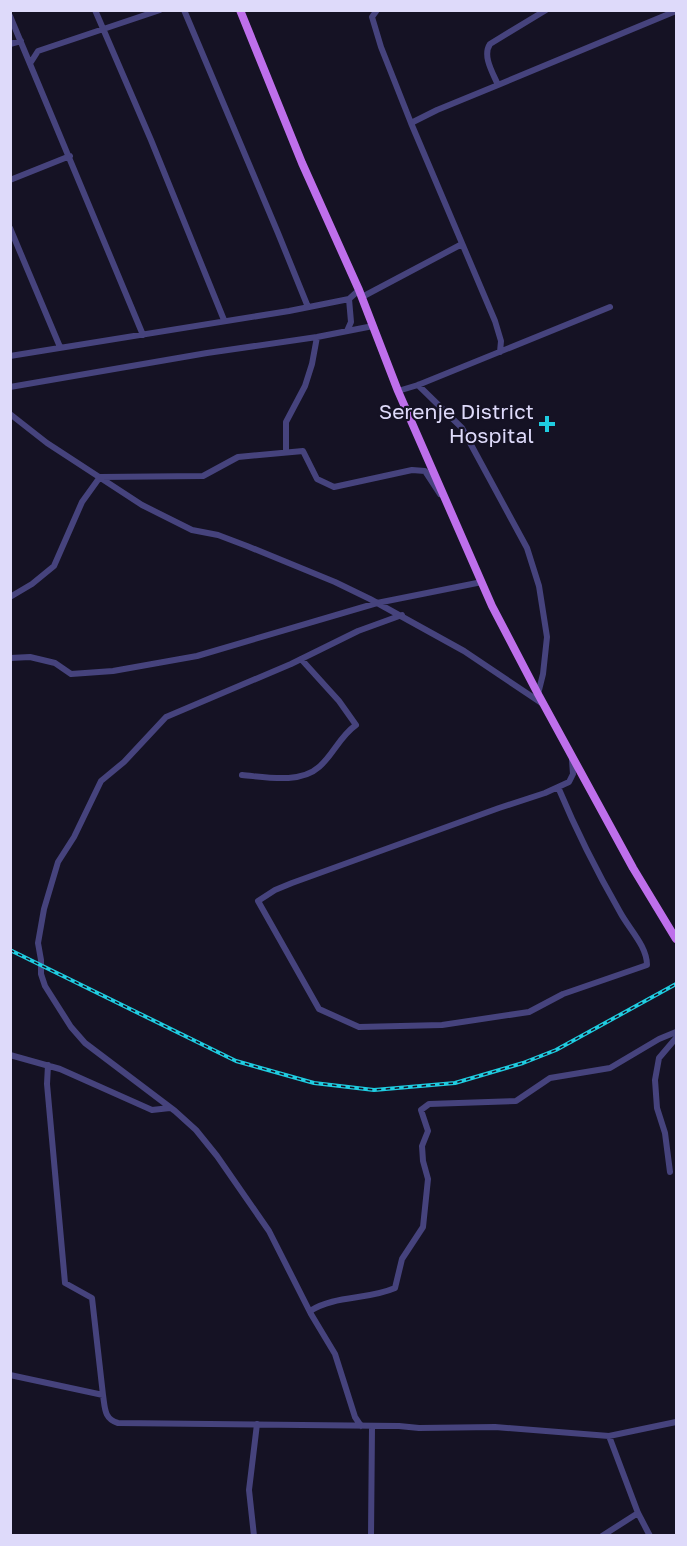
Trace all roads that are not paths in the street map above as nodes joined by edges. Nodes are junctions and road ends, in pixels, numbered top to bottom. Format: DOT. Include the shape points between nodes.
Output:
graph roads {
  1 [pos="95,10"];
  2 [pos="160,10"];
  3 [pos="184,10"];
  4 [pos="240,10"];
  5 [pos="376,10"];
  6 [pos="546,10"];
  7 [pos="676,11"];
  8 [pos="10,16"];
  9 [pos="104,29"];
  10 [pos="10,44"];
  11 [pos="22,44"];
  12 [pos="38,51"];
  13 [pos="31,62"];
  14 [pos="498,85"];
  15 [pos="411,123"];
  16 [pos="70,156"];
  17 [pos="10,180"];
  18 [pos="10,228"];
  19 [pos="462,244"];
  20 [pos="360,293"];
  21 [pos="349,299"];
  22 [pos="308,307"];
  23 [pos="610,307"];
  24 [pos="224,320"];
  25 [pos="373,326"];
  26 [pos="347,330"];
  27 [pos="143,335"];
  28 [pos="317,338"];
  29 [pos="60,347"];
  30 [pos="500,352"];
  31 [pos="10,356"];
  32 [pos="418,385"];
  33 [pos="10,387"];
  34 [pos="398,391"];
  35 [pos="10,414"];
  36 [pos="286,452"];
  37 [pos="100,477"];
  38 [pos="450,509"];
  39 [pos="482,582"];
  40 [pos="10,597"];
  41 [pos="377,603"];
  42 [pos="402,615"];
  43 [pos="10,658"];
  44 [pos="301,659"];
  45 [pos="538,694"];
  46 [pos="544,705"];
  47 [pos="572,753"];
  48 [pos="242,775"];
  49 [pos="558,788"];
  50 [pos="676,939"];
  51 [pos="676,1032"];
  52 [pos="676,1038"];
  53 [pos="10,1055"];
  54 [pos="48,1065"];
  55 [pos="171,1108"];
  56 [pos="670,1172"];
  57 [pos="310,1311"];
  58 [pos="10,1375"];
  59 [pos="103,1395"];
  60 [pos="676,1422"];
  61 [pos="257,1424"];
  62 [pos="361,1426"];
  63 [pos="372,1427"];
  64 [pos="609,1436"];
  65 [pos="638,1513"];
  66 [pos="254,1536"];
  67 [pos="372,1536"];
  68 [pos="602,1536"];
  69 [pos="650,1536"];
  1 -- 9 [label="street"];
  2 -- 9 [label="street"];
  3 -- 22 [label="street"];
  4 -- 20 [label="main road"];
  5 -- 15 [label="street" via="372,17 381,47"];
  6 -- 14 [label="street" via="489,44 487,57"];
  7 -- 14 [label="street"];
  8 -- 11 [label="street"];
  9 -- 12 [label="street"];
  9 -- 24 [label="street"];
  10 -- 11 [label="street"];
  11 -- 12 [label="street"];
  11 -- 13 [label="street"];
  12 -- 13 [label="street"];
  13 -- 16 [label="street"];
  14 -- 15 [label="street"];
  15 -- 19 [label="street"];
  16 -- 17 [label="street"];
  16 -- 27 [label="street"];
  18 -- 29 [label="street"];
  19 -- 20 [label="street"];
  19 -- 30 [label="street" via="495,321"];
  20 -- 21 [label="street"];
  20 -- 25 [label="main road"];
  21 -- 22 [label="street"];
  21 -- 26 [label="street" via="351,322"];
  22 -- 24 [label="street"];
  23 -- 30 [label="street"];
  24 -- 27 [label="street"];
  25 -- 26 [label="street"];
  25 -- 34 [label="main road"];
  26 -- 28 [label="street"];
  27 -- 29 [label="street"];
  28 -- 33 [label="street"];
  28 -- 36 [label="street" via="305,386 286,422"];
  29 -- 31 [label="street"];
  30 -- 32 [label="street"];
  32 -- 34 [label="street"];
  32 -- 45 [label="street" via="462,428 527,548 539,586 546,637"];
  34 -- 38 [label="main road"];
  35 -- 37 [label="street" via="46,443"];
  36 -- 37 [label="street" via="238,457 203,476"];
  36 -- 38 [label="street" via="303,451 317,479 334,487 412,470 425,471"];
  37 -- 40 [label="street" via="82,502 54,566"];
  37 -- 41 [label="street" via="142,505 192,530 247,546"];
  38 -- 39 [label="main road"];
  39 -- 41 [label="street"];
  39 -- 45 [label="main road"];
  41 -- 42 [label="street"];
  41 -- 43 [label="street" via="197,656 113,671 71,674 55,663 30,657"];
  42 -- 44 [label="street"];
  42 -- 46 [label="street"];
  44 -- 48 [label="street" via="357,725 309,773 282,777"];
  44 -- 55 [label="street" via="166,717 124,762 107,774 58,862 44,909 38,943 41,974 52,999 85,1043"];
  45 -- 46 [label="main road"];
  46 -- 47 [label="main road"];
  47 -- 49 [label="street" via="573,774 569,782"];
  47 -- 50 [label="main road"];
  49 -- 49 [label="street" via="292,883 258,901 319,1009 358,1027 442,1026 529,1012 563,993 647,965 647,955 615,904"];
  51 -- 57 [label="street" via="610,1068 550,1078 516,1101 429,1104 421,1110 428,1131 422,1146 428,1179 423,1227 402,1259 395,1288 322,1304"];
  52 -- 56 [label="street" via="659,1058 655,1080"];
  53 -- 54 [label="street"];
  54 -- 55 [label="street" via="152,1110"];
  54 -- 59 [label="street" via="65,1282 92,1298"];
  55 -- 57 [label="street" via="217,1156 269,1231"];
  57 -- 62 [label="street" via="335,1354"];
  58 -- 59 [label="street"];
  59 -- 61 [label="street" via="106,1415 118,1423"];
  60 -- 64 [label="street"];
  61 -- 62 [label="street"];
  61 -- 66 [label="street" via="249,1490"];
  62 -- 63 [label="street"];
  63 -- 64 [label="street" via="495,1427"];
  63 -- 67 [label="street"];
  64 -- 65 [label="street"];
  65 -- 68 [label="street"];
  65 -- 69 [label="street"];
}
